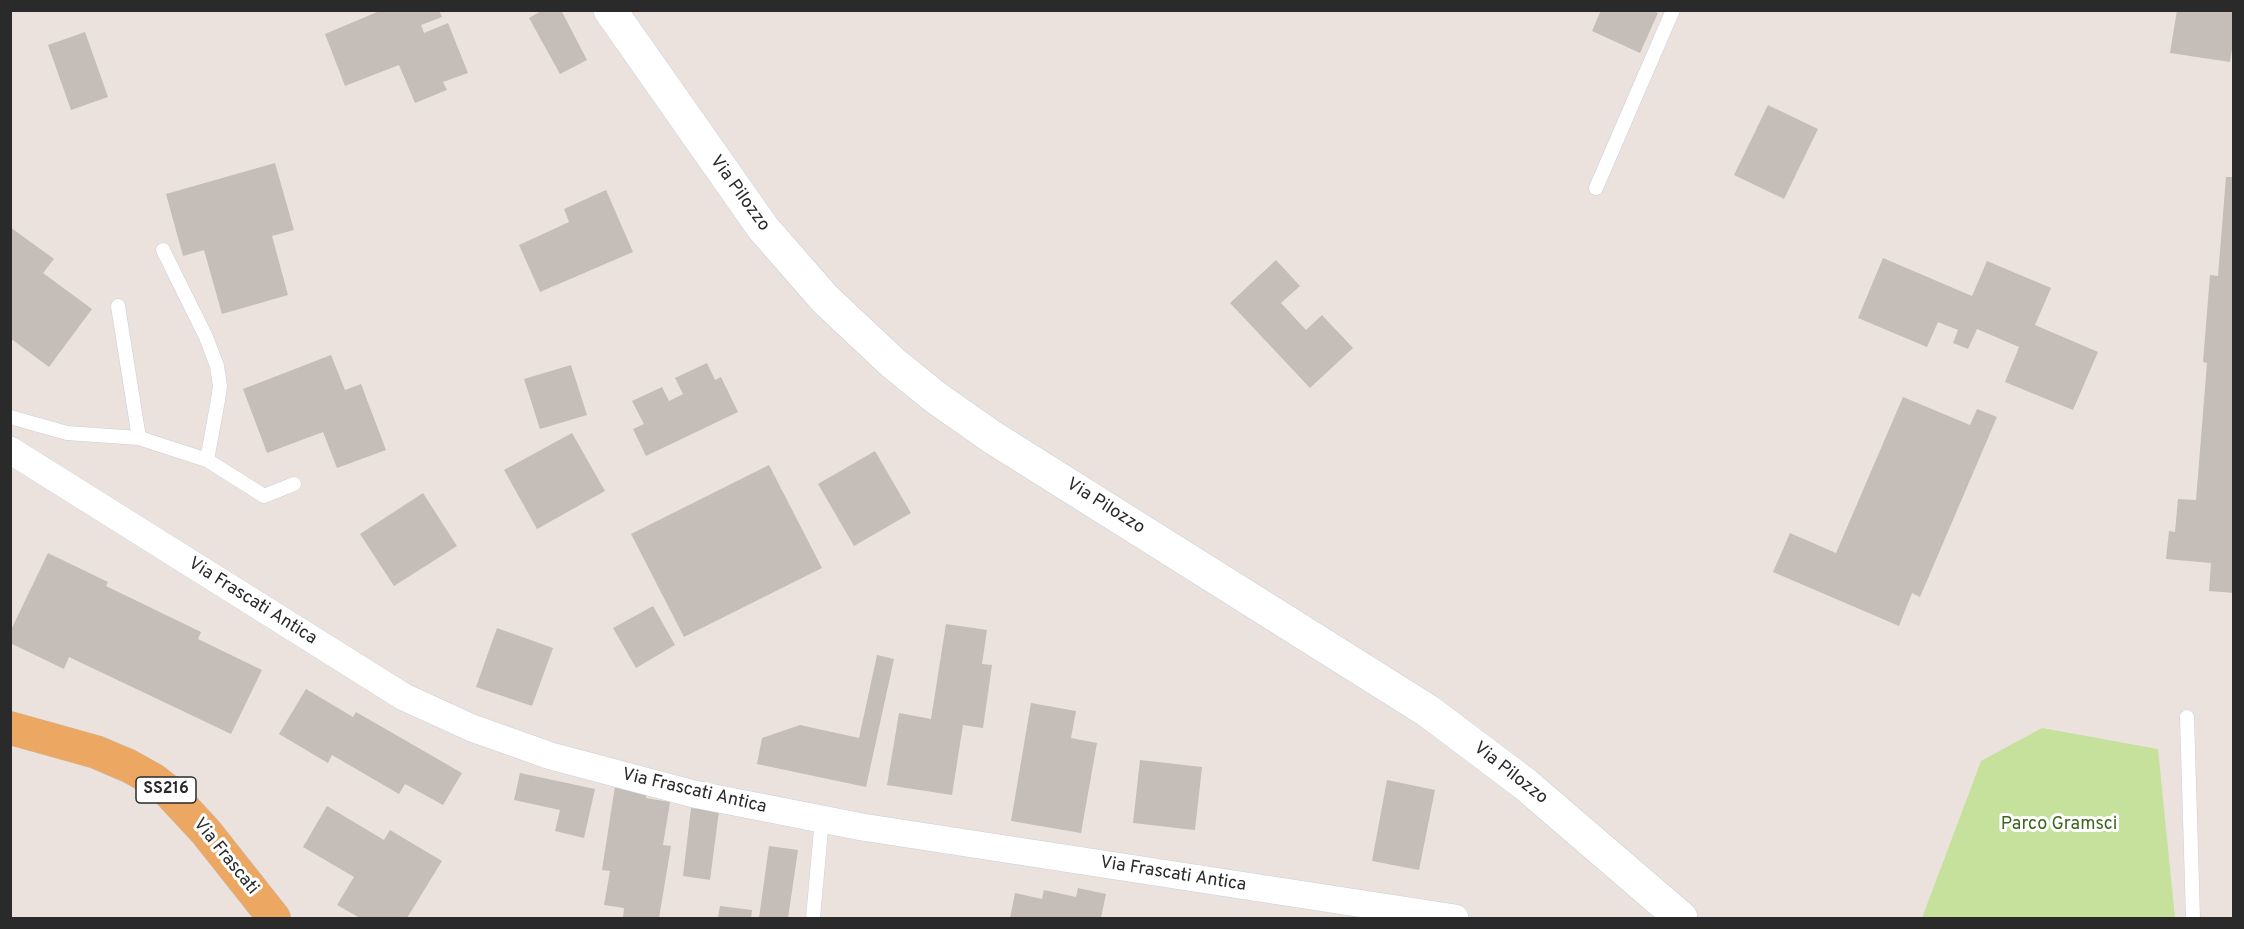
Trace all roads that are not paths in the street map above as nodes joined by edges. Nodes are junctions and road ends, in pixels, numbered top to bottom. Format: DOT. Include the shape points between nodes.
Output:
graph roads {
  1 [pos="610,10"];
  2 [pos="1673,10"];
  3 [pos="1596,188"];
  4 [pos="163,250"];
  5 [pos="118,306"];
  6 [pos="10,417"];
  7 [pos="139,438"];
  8 [pos="10,450"];
  9 [pos="207,460"];
  10 [pos="294,484"];
  11 [pos="2187,717"];
  12 [pos="10,728"];
  13 [pos="822,819"];
  14 [pos="1411,915"];
  15 [pos="274,918"];
  16 [pos="813,918"];
  17 [pos="1455,918"];
  18 [pos="1681,918"];
  19 [pos="2193,918"];
  1 -- 18 [label="main road, Via Pilozzo" via="763,228 825,299 892,362 992,437 1428,711 1525,784"];
  2 -- 3 [label="lane"];
  4 -- 9 [label="lane" via="217,366 220,386"];
  5 -- 7 [label="lane"];
  6 -- 7 [label="lane" via="68,434"];
  7 -- 9 [label="lane"];
  8 -- 13 [label="street, Via Frascati Antica" via="427,709 588,767 694,794"];
  9 -- 10 [label="lane" via="264,496"];
  11 -- 19 [label="lane"];
  12 -- 15 [label="main road, Via Frascati / SS216" via="96,752 154,780 206,832"];
  13 -- 14 [label="street, Via Frascati Antica"];
  13 -- 16 [label="lane"];
  14 -- 17 [label="street, Via Frascati Antica"];
}
